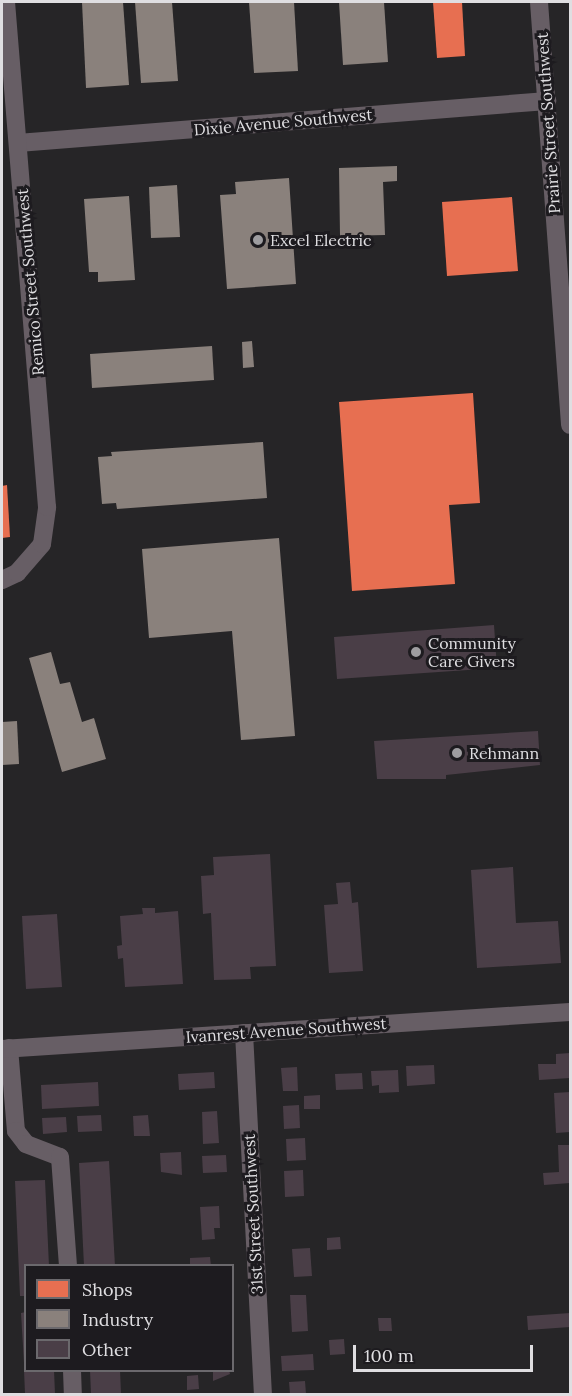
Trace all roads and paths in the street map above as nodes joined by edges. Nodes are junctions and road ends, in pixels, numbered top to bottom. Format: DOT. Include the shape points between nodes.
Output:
graph roads {
  1 [pos="6,2"];
  2 [pos="539,2"];
  3 [pos="547,100"];
  4 [pos="18,143"];
  5 [pos="570,425"];
  6 [pos="2,580"];
  7 [pos="570,1012"];
  8 [pos="244,1033"];
  9 [pos="5,1048"];
  10 [pos="68,1264"];
  11 [pos="72,1372"];
  12 [pos="73,1395"];
  13 [pos="263,1395"];
  1 -- 4 [label="street, Remico Street Southwest"];
  2 -- 3 [label="street, Prairie Street Southwest"];
  3 -- 4 [label="street, Dixie Avenue Southwest"];
  3 -- 5 [label="street, Prairie Street Southwest"];
  4 -- 6 [label="street, Remico Street Southwest" via="46,527 42,544 32,559"];
  7 -- 8 [label="street, Ivanrest Avenue Southwest"];
  8 -- 9 [label="street, Ivanrest Avenue Southwest"];
  8 -- 13 [label="street, 31st Street Southwest"];
  9 -- 10 [label="street" via="16,1131 26,1144 60,1156"];
  11 -- 12 [label="street"];
}
